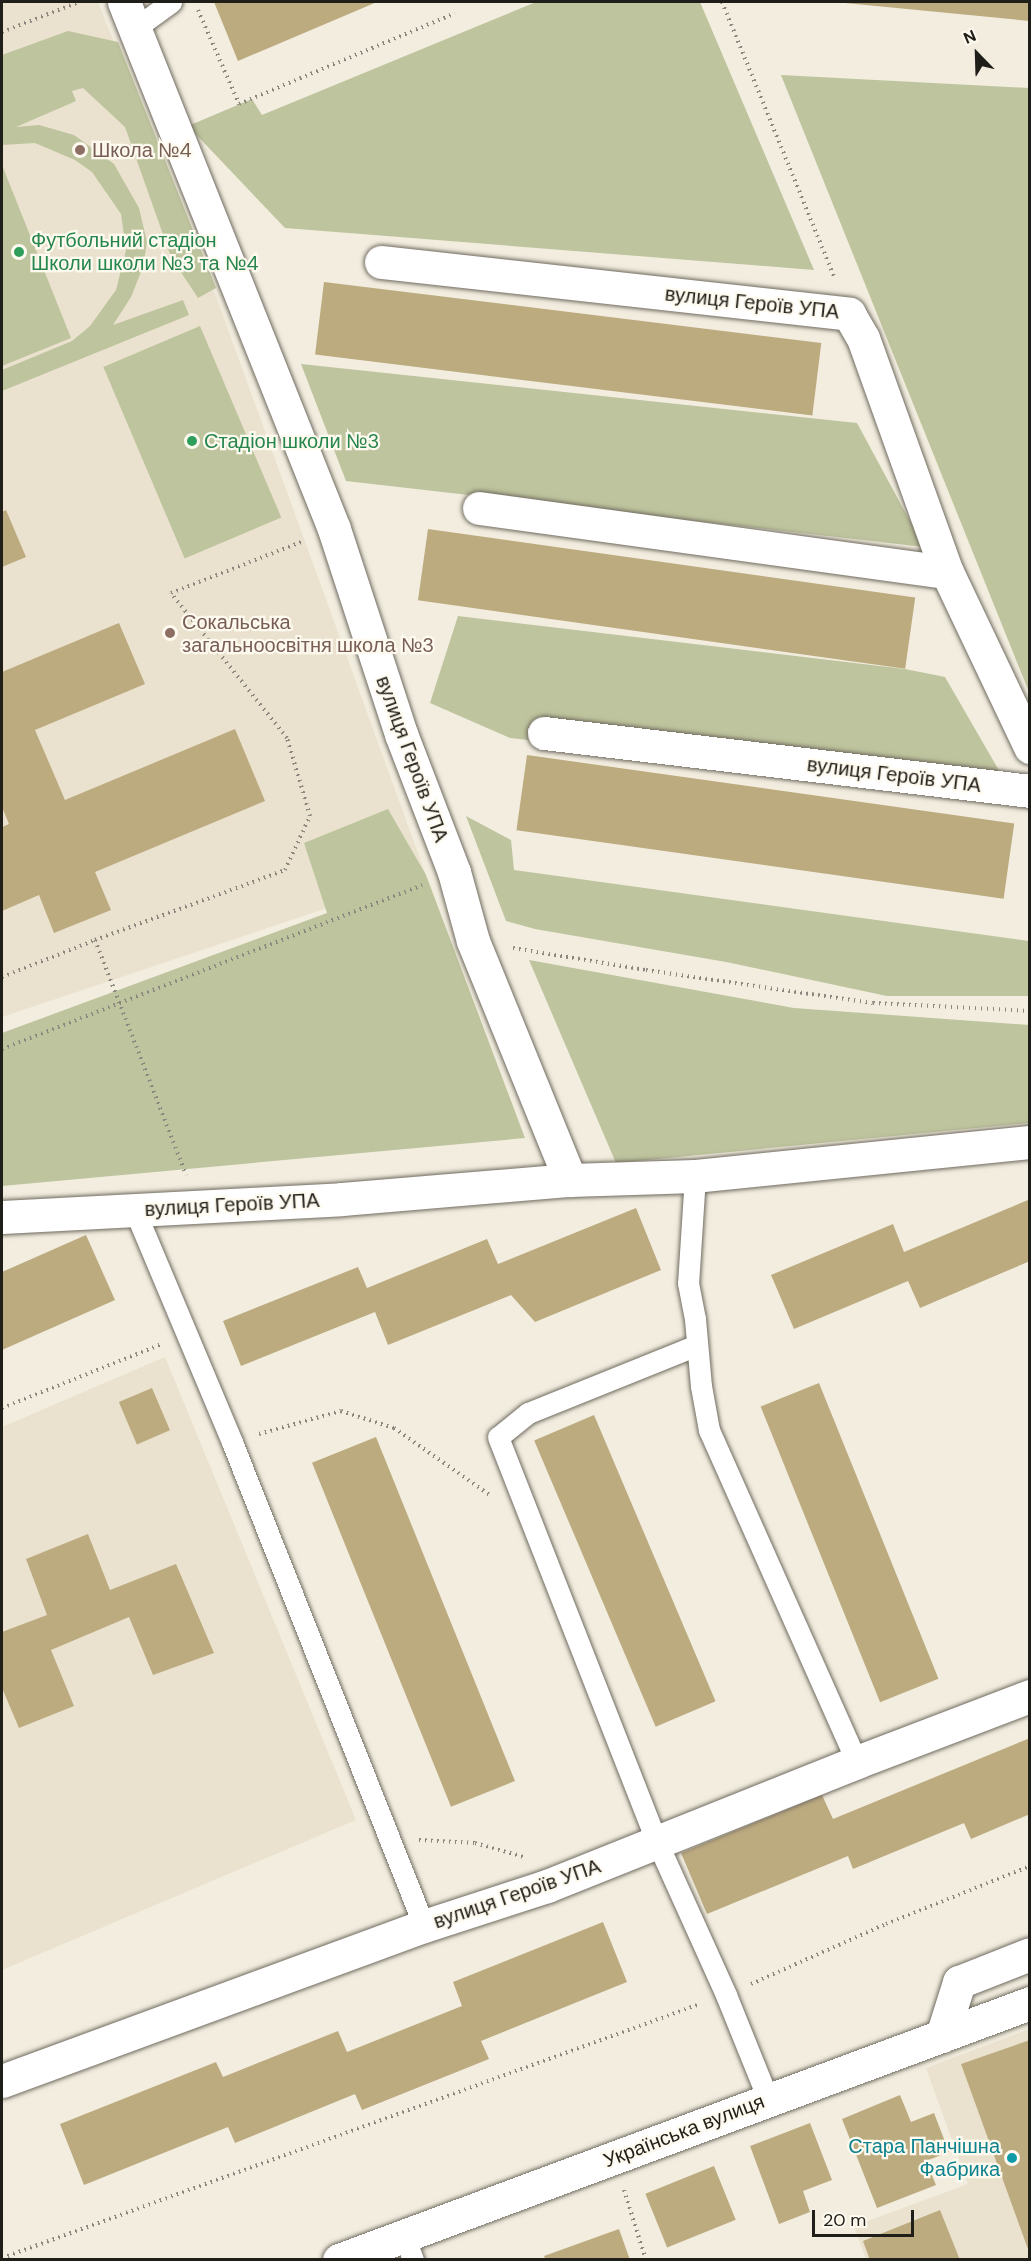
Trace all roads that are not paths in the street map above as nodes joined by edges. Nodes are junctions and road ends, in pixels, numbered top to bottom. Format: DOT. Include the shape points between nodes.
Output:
graph roads {
  1 [pos="171,2"];
  2 [pos="129,15"];
  3 [pos="381,262"];
  4 [pos="479,508"];
  5 [pos="947,572"];
  6 [pos="544,734"];
  7 [pos="1029,747"];
  8 [pos="1029,791"];
  9 [pos="1029,1142"];
  10 [pos="695,1176"];
  11 [pos="570,1180"];
  12 [pos="135,1211"];
  13 [pos="2,1217"];
  14 [pos="697,1345"];
  15 [pos="1029,1696"];
  16 [pos="857,1762"];
  17 [pos="657,1842"];
  18 [pos="424,1926"];
  19 [pos="1029,1954"];
  20 [pos="1029,2003"];
  21 [pos="942,2036"];
  22 [pos="2,2081"];
  23 [pos="768,2099"];
  24 [pos="408,2247"];
  25 [pos="339,2259"];
  1 -- 2 [label="lane"];
  2 -- 11 [label="street, вулиця Героїв УПА" via="334,529 401,734 454,873 473,941"];
  3 -- 5 [label="street, вулиця Героїв УПА" via="849,314 863,338"];
  4 -- 5 [label="street"];
  5 -- 7 [label="street, вулиця Героїв УПА"];
  6 -- 8 [label="street, вулиця Героїв УПА"];
  9 -- 10 [label="street, вулиця Героїв УПА"];
  10 -- 11 [label="street, вулиця Героїв УПА"];
  10 -- 14 [label="lane" via="688,1283"];
  11 -- 12 [label="street, вулиця Героїв УПА"];
  12 -- 13 [label="street, вулиця Героїв УПА"];
  12 -- 18 [label="lane" via="232,1442"];
  14 -- 16 [label="lane" via="709,1430"];
  14 -- 17 [label="lane" via="528,1413 498,1437"];
  15 -- 16 [label="street, вулиця Героїв УПА"];
  16 -- 17 [label="street, вулиця Героїв УПА"];
  17 -- 18 [label="street, вулиця Героїв УПА" via="547,1886"];
  17 -- 23 [label="lane"];
  18 -- 22 [label="street, вулиця Героїв УПА"];
  19 -- 21 [label="street" via="959,1982"];
  20 -- 21 [label="street, Українська вулиця"];
  21 -- 23 [label="street, Українська вулиця"];
  23 -- 24 [label="street, Українська вулиця" via="614,2158"];
  24 -- 25 [label="street, Українська вулиця"];
}
